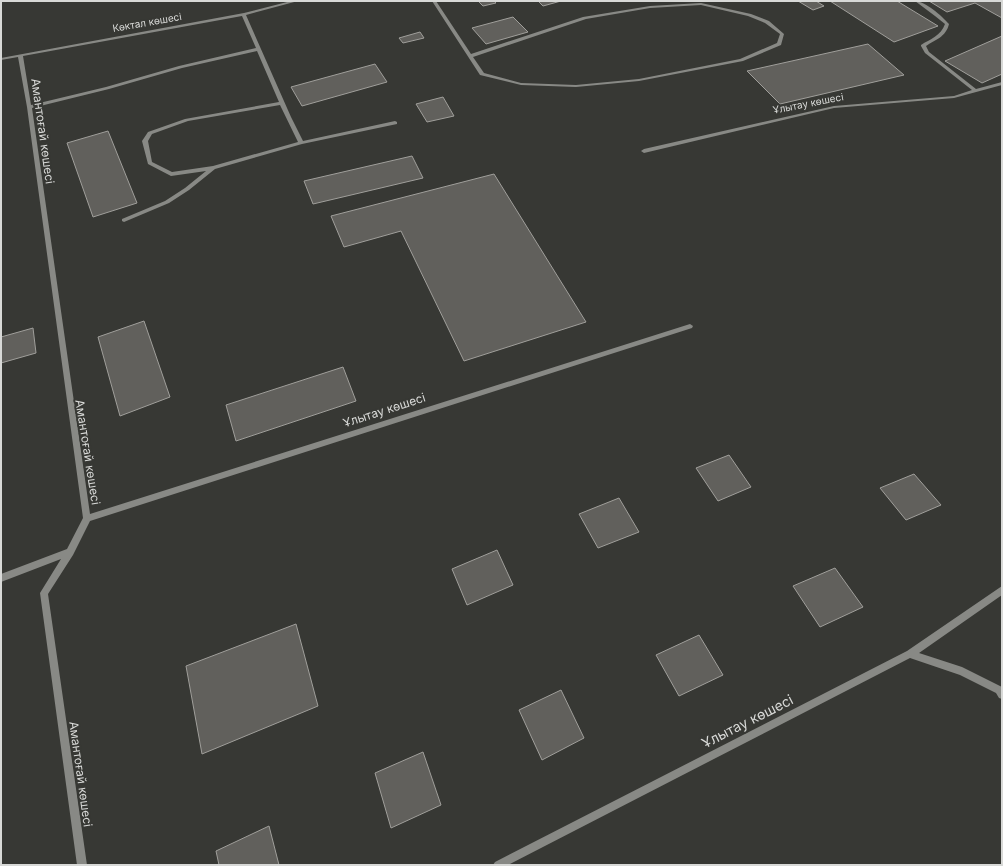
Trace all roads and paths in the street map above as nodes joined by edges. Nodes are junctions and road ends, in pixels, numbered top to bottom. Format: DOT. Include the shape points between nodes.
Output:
graph roads {
  1 [pos="296,1"];
  2 [pos="434,1"];
  3 [pos="917,1"];
  4 [pos="244,14"];
  5 [pos="259,49"];
  6 [pos="20,55"];
  7 [pos="470,56"];
  8 [pos="1,59"];
  9 [pos="1002,83"];
  10 [pos="976,91"];
  11 [pos="282,103"];
  12 [pos="29,107"];
  13 [pos="395,123"];
  14 [pos="301,143"];
  15 [pos="644,152"];
  16 [pos="213,168"];
  17 [pos="124,220"];
  18 [pos="690,326"];
  19 [pos="87,518"];
  20 [pos="70,552"];
  21 [pos="1,578"];
  22 [pos="1002,590"];
  23 [pos="910,654"];
  24 [pos="1002,695"];
  25 [pos="82,865"];
  26 [pos="498,865"];
  1 -- 4 [label="street, Көктал көшесі"];
  2 -- 7 [label="street"];
  3 -- 10 [label="street" via="947,24 942,35 923,46"];
  4 -- 5 [label="street"];
  4 -- 6 [label="street, Көктал көшесі"];
  5 -- 11 [label="street"];
  5 -- 12 [label="street" via="181,66"];
  6 -- 8 [label="street, Көктал көшесі"];
  6 -- 12 [label="street, Амантоғай көшесі"];
  7 -- 7 [label="street" via="482,74 521,84 576,86 639,80 741,60 779,44 782,34 767,22 749,14 701,4 650,7 585,18"];
  9 -- 10 [label="street, Ұлытау көшесі"];
  10 -- 15 [label="street, Ұлытау көшесі" via="954,97 834,107"];
  11 -- 14 [label="street"];
  11 -- 16 [label="street" via="187,120 150,133 145,141 150,163 171,174"];
  12 -- 19 [label="street, Амантоғай көшесі"];
  13 -- 14 [label="street"];
  14 -- 16 [label="street"];
  16 -- 17 [label="street" via="167,202"];
  18 -- 19 [label="street, Ұлытау көшесі"];
  19 -- 20 [label="street, Амантоғай көшесі"];
  20 -- 21 [label="street"];
  20 -- 25 [label="street, Амантоғай көшесі" via="44,593"];
  22 -- 23 [label="street, Ұлытау көшесі"];
  23 -- 24 [label="street" via="962,671 999,690"];
  23 -- 26 [label="street, Ұлытау көшесі"];
}
